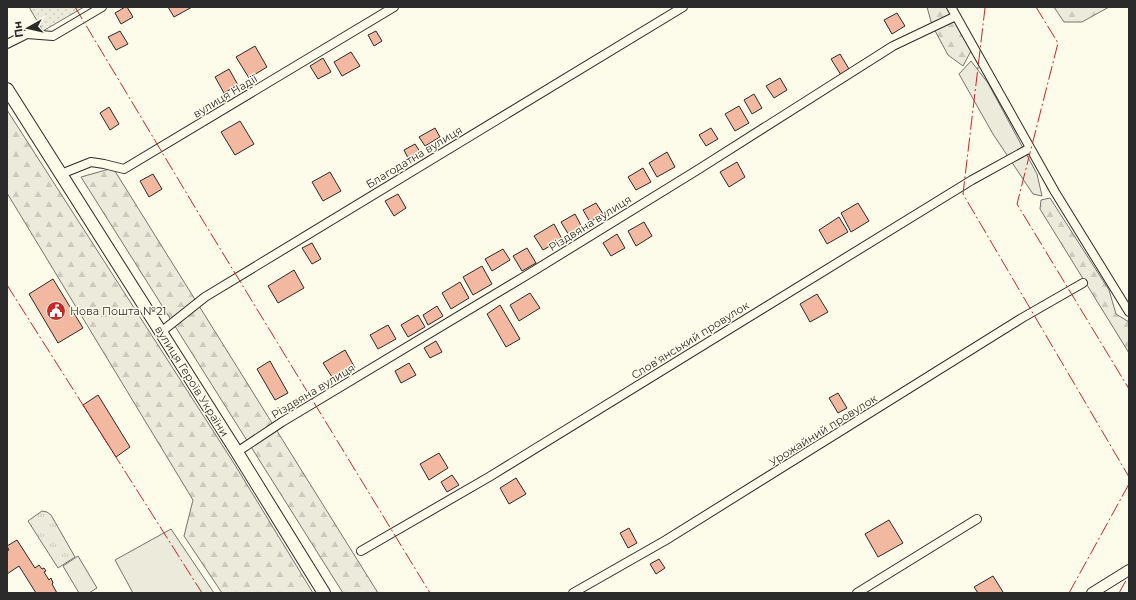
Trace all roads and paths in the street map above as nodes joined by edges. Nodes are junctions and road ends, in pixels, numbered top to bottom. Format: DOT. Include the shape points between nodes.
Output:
graph roads {
  1 [pos="102,7"];
  2 [pos="394,7"];
  3 [pos="682,7"];
  4 [pos="951,7"];
  5 [pos="956,16"];
  6 [pos="7,44"];
  7 [pos="7,89"];
  8 [pos="1030,148"];
  9 [pos="61,174"];
  10 [pos="1083,283"];
  11 [pos="1129,312"];
  12 [pos="161,332"];
  13 [pos="237,452"];
  14 [pos="977,519"];
  15 [pos="362,551"];
  16 [pos="1129,570"];
  17 [pos="324,593"];
  18 [pos="573,593"];
  19 [pos="857,593"];
  20 [pos="1092,593"];
  1 -- 6 [label="street" via="53,36 27,34"];
  2 -- 9 [label="street, вулиця Надії" via="124,169 91,162"];
  3 -- 12 [label="street, Благодатна вулиця" via="205,297"];
  4 -- 5 [label="street"];
  5 -- 8 [label="street"];
  5 -- 13 [label="street, Різдвяна вулиця" via="893,46 613,222 282,422"];
  7 -- 9 [label="main road, вулиця Героїв України"];
  8 -- 11 [label="street" via="1054,192"];
  8 -- 15 [label="street, Словʼянський провулок" via="972,180 489,477"];
  9 -- 12 [label="main road, вулиця Героїв України"];
  10 -- 18 [label="street, Урожайний провулок" via="1022,318 666,540"];
  12 -- 13 [label="main road, вулиця Героїв України"];
  13 -- 17 [label="main road, вулиця Героїв України"];
  14 -- 19 [label="street"];
  16 -- 20 [label="street"];
}
